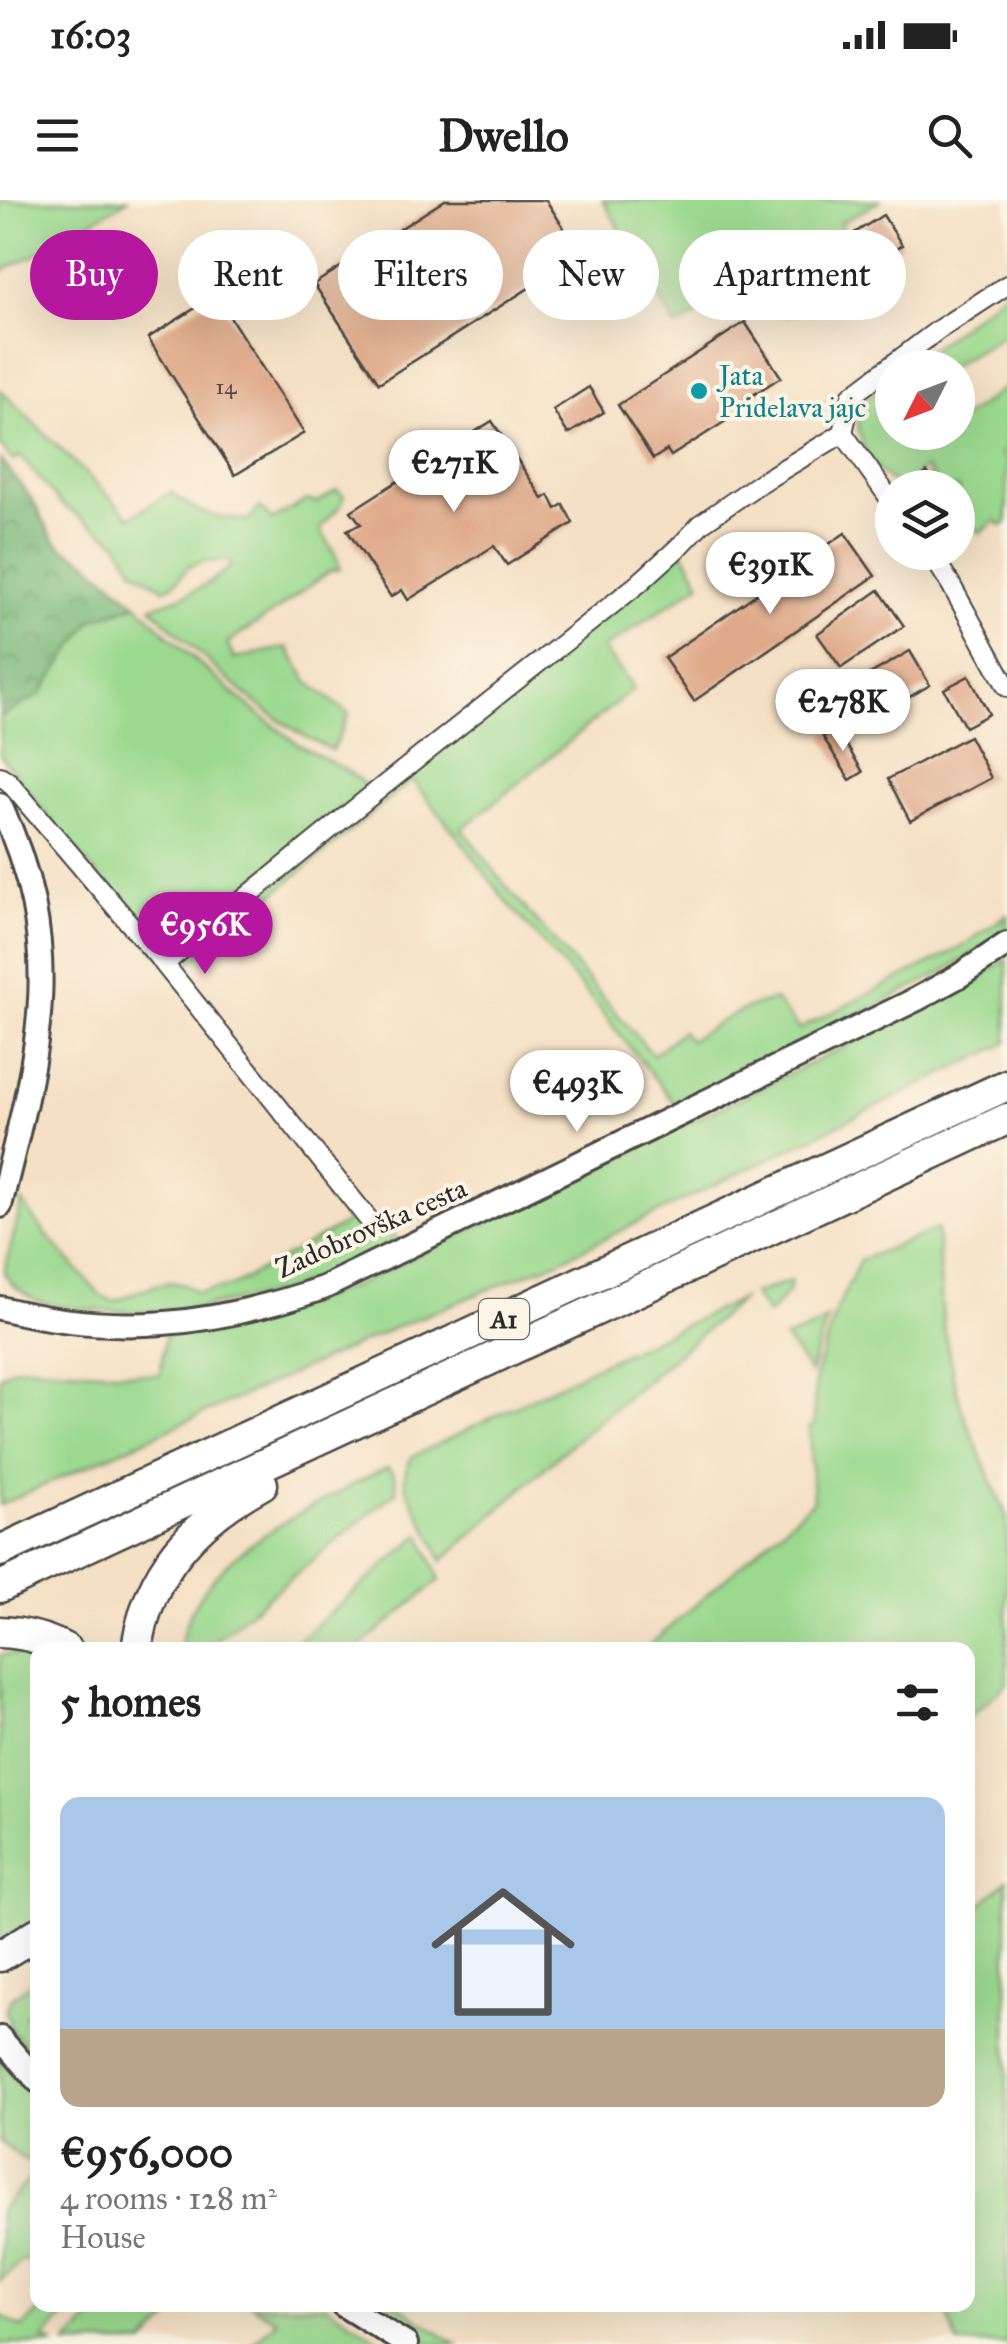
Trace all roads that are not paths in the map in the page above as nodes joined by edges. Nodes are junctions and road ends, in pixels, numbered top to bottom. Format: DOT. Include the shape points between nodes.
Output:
graph roads {
  1 [pos="1007,286"];
  2 [pos="843,433"];
  3 [pos="875,478"];
  4 [pos="942,570"];
  5 [pos="1007,687"];
  6 [pos="0,776"];
  7 [pos="0,805"];
  8 [pos="1007,944"];
  9 [pos="164,964"];
  10 [pos="1007,1085"];
  11 [pos="1007,1120"];
  12 [pos="0,1206"];
  13 [pos="369,1220"];
  14 [pos="0,1308"];
  15 [pos="362,1420"];
  16 [pos="0,1551"];
  17 [pos="0,1587"];
  18 [pos="0,1632"];
  19 [pos="48,1642"];
  20 [pos="139,1642"];
  21 [pos="30,1937"];
  22 [pos="0,1956"];
  23 [pos="30,1958"];
  24 [pos="0,1975"];
  25 [pos="0,2038"];
  26 [pos="30,2072"];
  27 [pos="354,2312"];
  28 [pos="406,2344"];
  1 -- 2 [label="street" via="851,396"];
  2 -- 3 [label="street"];
  2 -- 9 [label="street" via="702,523 638,584"];
  4 -- 5 [label="street"];
  6 -- 9 [label="street"];
  7 -- 12 [label="main road" via="32,895 42,994 36,1052"];
  8 -- 14 [label="main road, Zadobrovška cesta" via="917,999 322,1288 244,1312 147,1326"];
  9 -- 13 [label="street"];
  10 -- 16 [label="highway, A1"];
  11 -- 15 [label="highway, A1"];
  15 -- 17 [label="highway, A1"];
  15 -- 20 [label="highway" via="316,1457 240,1496 193,1534 151,1592"];
  18 -- 19 [label="highway"];
  21 -- 22 [label="highway"];
  23 -- 24 [label="highway"];
  25 -- 26 [label="main road"];
  27 -- 28 [label="main road"];
}
